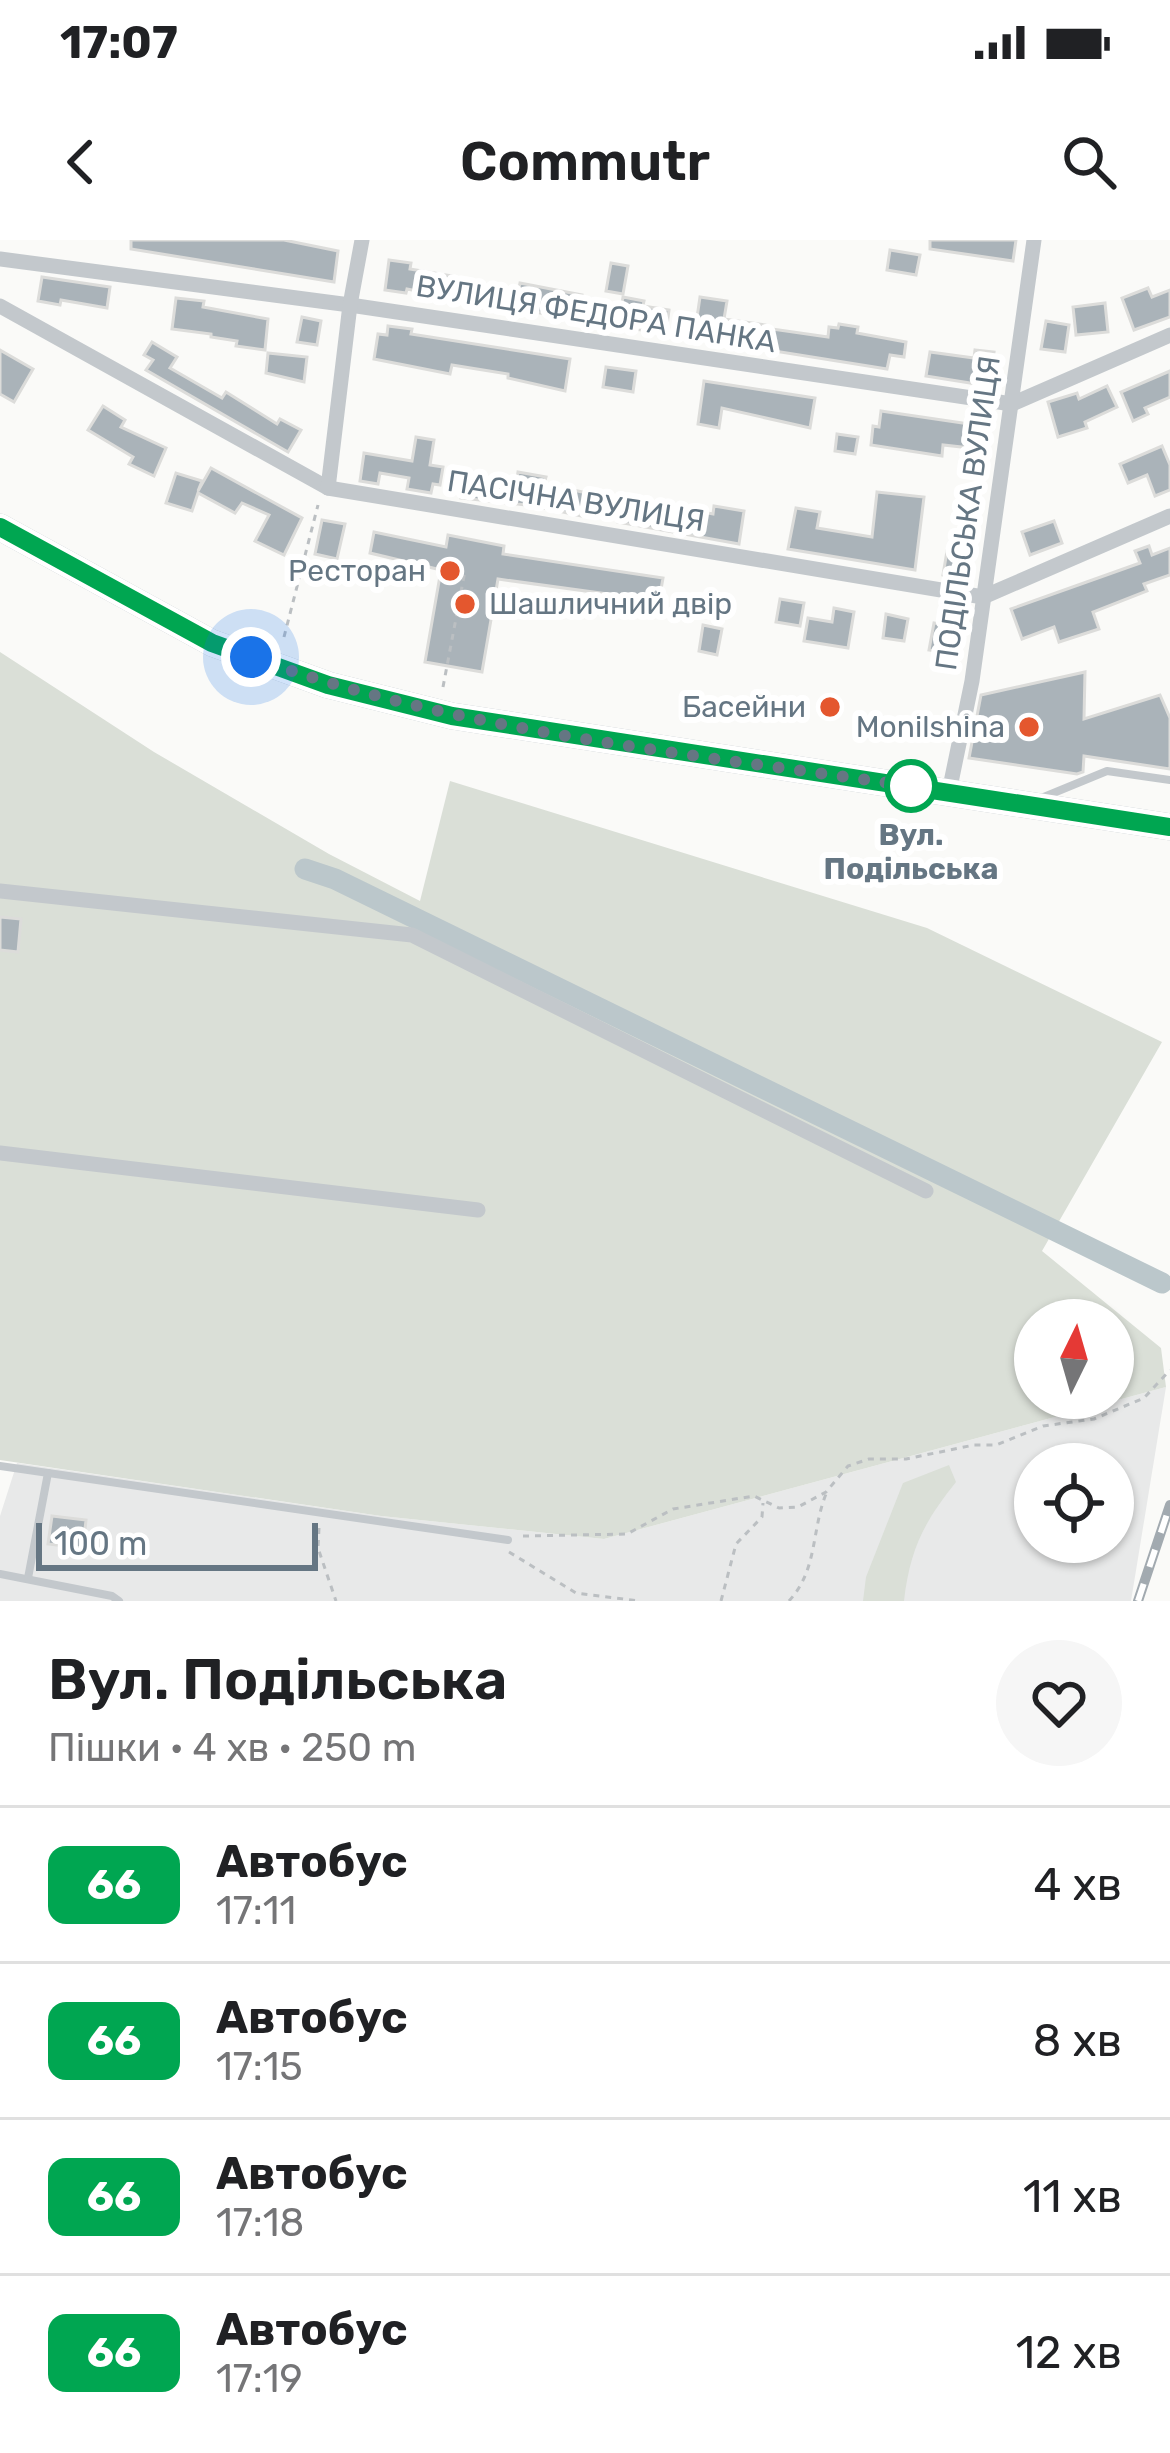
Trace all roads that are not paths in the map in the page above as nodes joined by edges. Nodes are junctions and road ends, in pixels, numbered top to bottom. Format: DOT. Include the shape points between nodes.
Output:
graph roads {
  1 [pos="362,240"];
  2 [pos="1034,240"];
  3 [pos="0,259"];
  4 [pos="350,304"];
  5 [pos="0,307"];
  6 [pos="1170,335"];
  7 [pos="1012,404"];
  8 [pos="328,488"];
  9 [pos="1170,516"];
  10 [pos="0,527"];
  11 [pos="983,597"];
  12 [pos="1170,780"];
  13 [pos="949,792"];
  14 [pos="1026,804"];
  15 [pos="1170,827"];
  16 [pos="0,891"];
  17 [pos="0,1153"];
  18 [pos="926,1191"];
  19 [pos="478,1210"];
  20 [pos="0,1466"];
  21 [pos="48,1474"];
  22 [pos="508,1540"];
  23 [pos="0,1574"];
  24 [pos="28,1578"];
  25 [pos="119,1601"];
  1 -- 4 [label="street"];
  2 -- 7 [label="street, ПОДІЛЬСЬКА ВУЛИЦЯ"];
  3 -- 4 [label="street, ВУЛИЦЯ ФЕДОРА ПАНКА"];
  4 -- 7 [label="street, ВУЛИЦЯ ФЕДОРА ПАНКА"];
  4 -- 8 [label="street"];
  5 -- 8 [label="street, ПАСІЧНА ВУЛИЦЯ"];
  6 -- 7 [label="street"];
  7 -- 11 [label="street, ПОДІЛЬСЬКА ВУЛИЦЯ"];
  8 -- 11 [label="street, ПАСІЧНА ВУЛИЦЯ"];
  9 -- 11 [label="street"];
  10 -- 13 [label="main road" via="212,643 328,685 452,716"];
  11 -- 13 [label="street, ПОДІЛЬСЬКА ВУЛИЦЯ"];
  12 -- 14 [label="lane" via="1107,771"];
  13 -- 14 [label="main road"];
  14 -- 15 [label="main road"];
  16 -- 18 [label="street" via="412,935"];
  17 -- 19 [label="street"];
  20 -- 21 [label="lane"];
  21 -- 22 [label="lane"];
  21 -- 24 [label="lane"];
  23 -- 24 [label="lane"];
  24 -- 25 [label="lane"];
}
